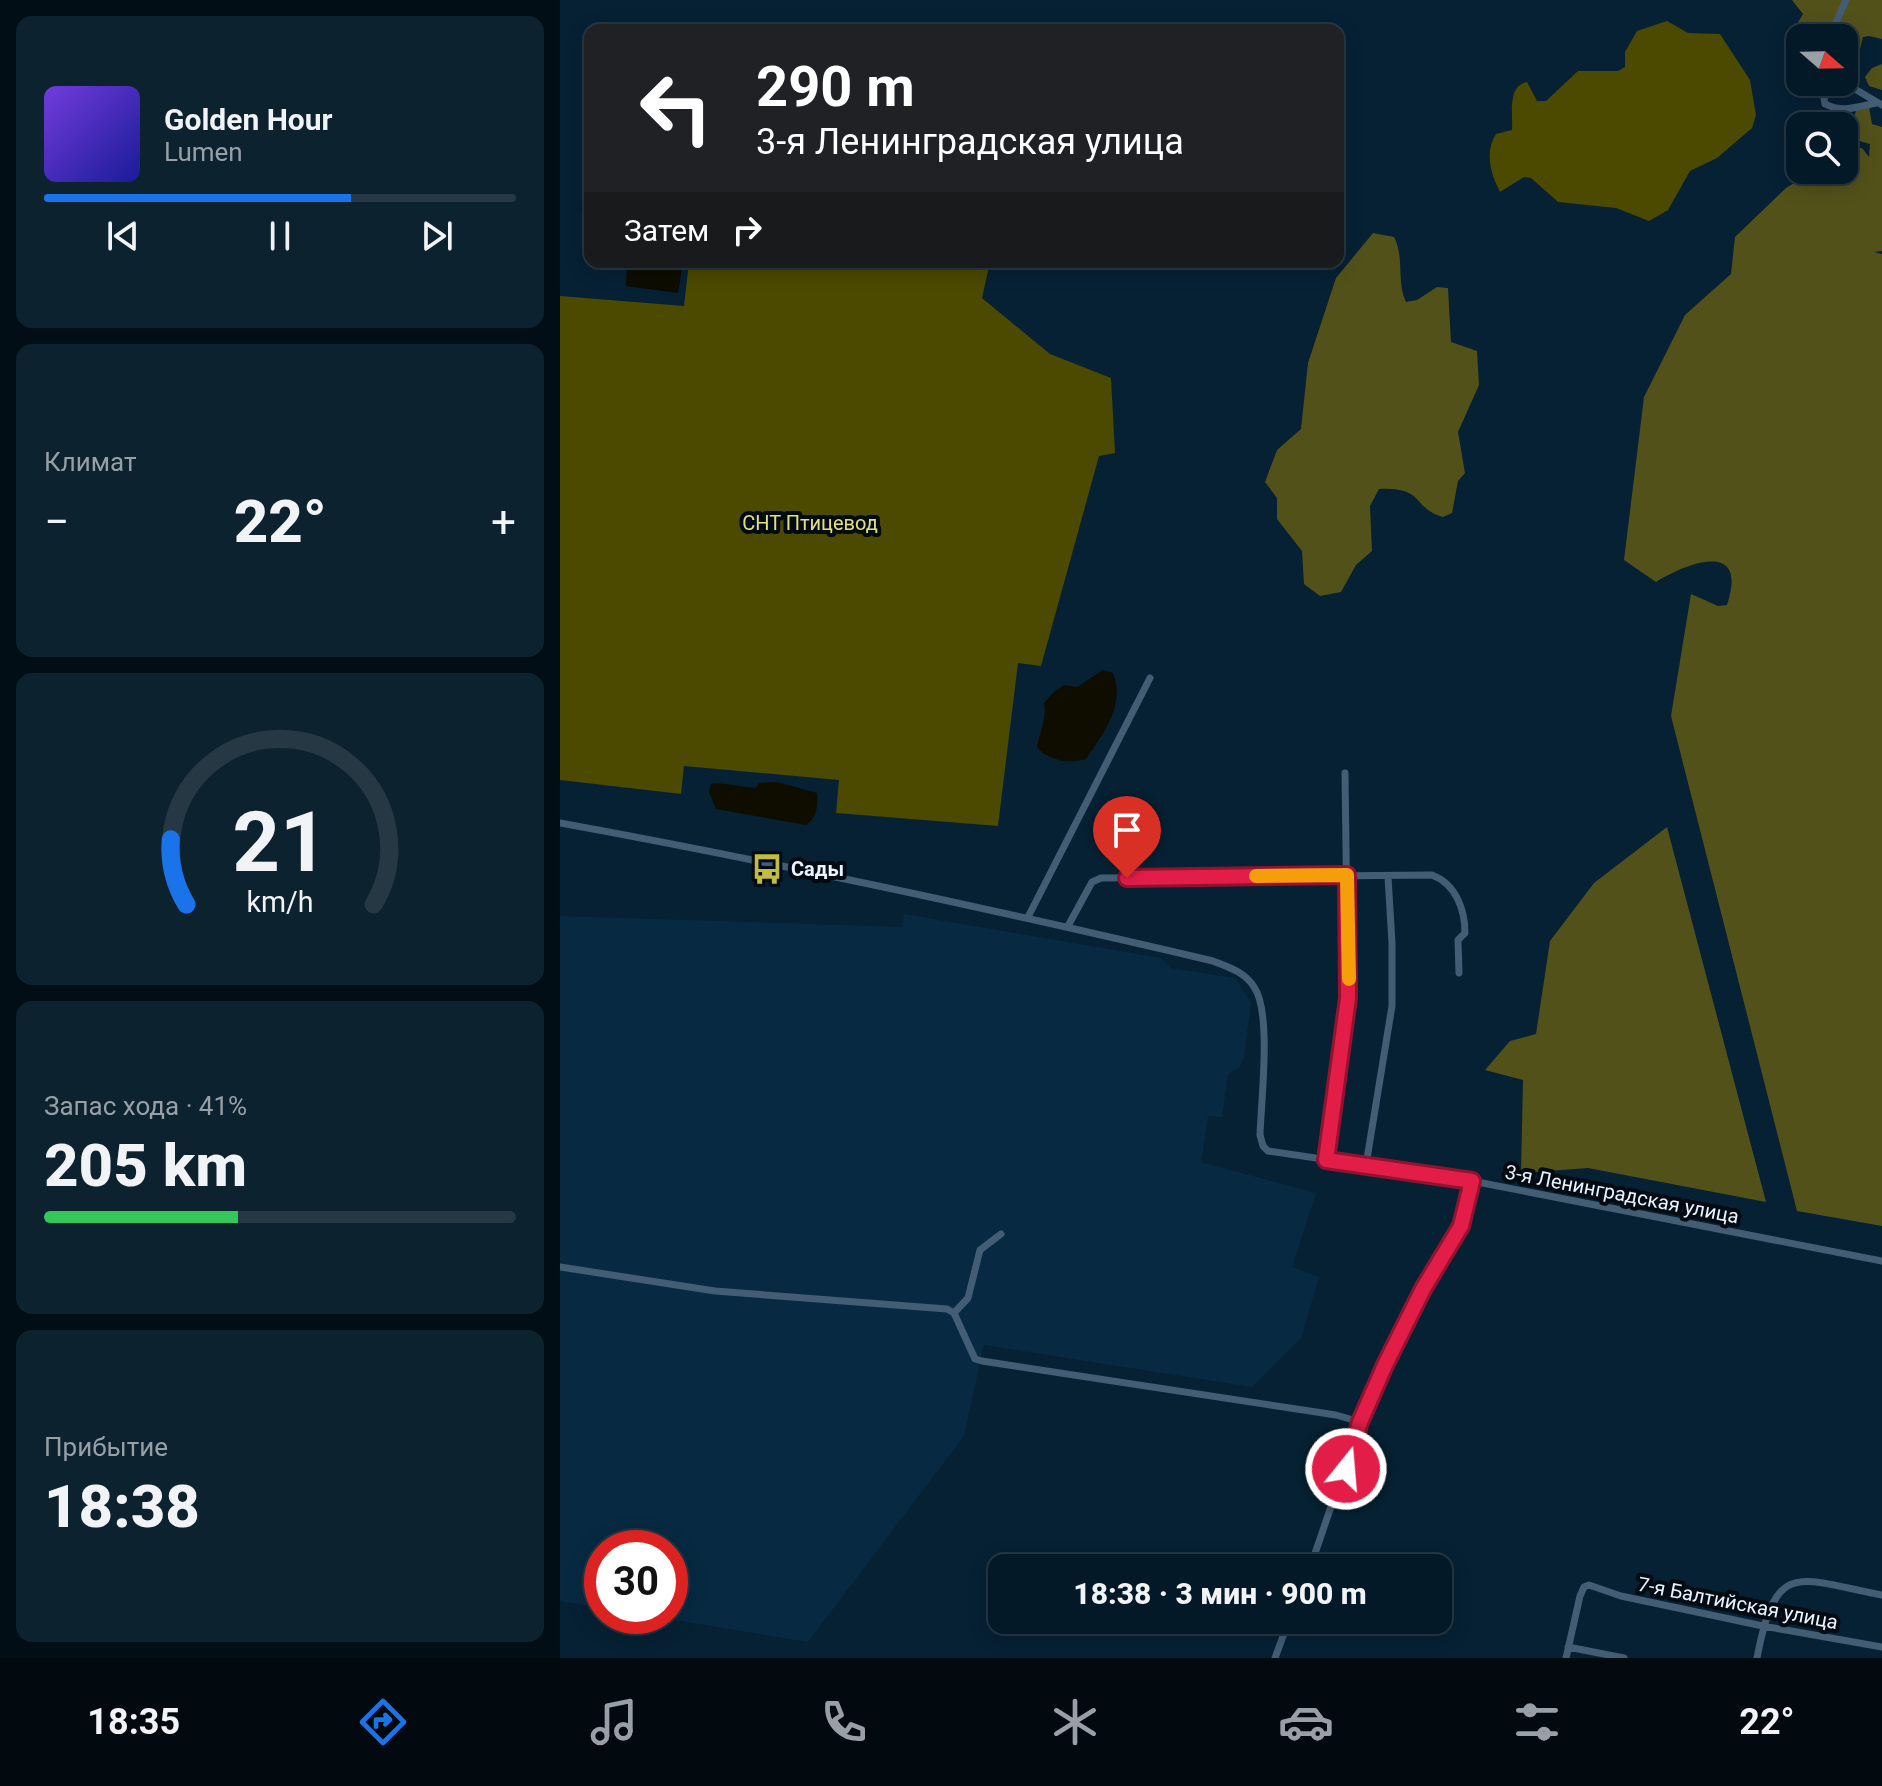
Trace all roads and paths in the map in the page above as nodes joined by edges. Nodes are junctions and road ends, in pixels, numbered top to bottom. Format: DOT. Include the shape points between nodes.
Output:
graph roads {
  1 [pos="1846,0"];
  2 [pos="1835,24"];
  3 [pos="1858,91"];
  4 [pos="1824,96"];
  5 [pos="1879,104"];
  6 [pos="1150,678"];
  7 [pos="1345,773"];
  8 [pos="560,823"];
  9 [pos="1347,875"];
  10 [pos="1388,877"];
  11 [pos="1028,917"];
  12 [pos="1068,926"];
  13 [pos="1459,973"];
  14 [pos="1326,1160"];
  15 [pos="1366,1165"];
  16 [pos="1472,1181"];
  17 [pos="1001,1234"];
  18 [pos="1882,1261"];
  19 [pos="560,1267"];
  20 [pos="954,1313"];
  21 [pos="1360,1422"];
  22 [pos="1315,1554"];
  23 [pos="1882,1595"];
  24 [pos="1763,1626"];
  25 [pos="1284,1634"];
  26 [pos="1568,1647"];
  27 [pos="1882,1647"];
  28 [pos="1275,1658"];
  29 [pos="1566,1658"];
  30 [pos="1624,1658"];
  31 [pos="1757,1658"];
  1 -- 2 [label="street"];
  3 -- 5 [label="street"];
  4 -- 5 [label="street" via="1825,104 1835,109"];
  6 -- 11 [label="street"];
  7 -- 9 [label="street"];
  8 -- 11 [label="street"];
  9 -- 10 [label="street"];
  9 -- 12 [label="street" via="1101,878 1092,882"];
  9 -- 14 [label="street" via="1348,998"];
  10 -- 13 [label="street" via="1432,875 1457,897 1465,923 1458,940"];
  10 -- 15 [label="street" via="1392,1006"];
  11 -- 12 [label="street"];
  12 -- 14 [label="street, 3-я Ленинградская улица" via="1213,961 1245,976 1263,1013 1263,1146"];
  14 -- 15 [label="street, 3-я Ленинградская улица"];
  15 -- 16 [label="street, 3-я Ленинградская улица"];
  16 -- 18 [label="street, 3-я Ленинградская улица"];
  16 -- 21 [label="street" via="1461,1226 1423,1289"];
  17 -- 20 [label="street" via="980,1250 968,1298"];
  19 -- 20 [label="street" via="715,1291"];
  20 -- 21 [label="street" via="969,1350 982,1361"];
  21 -- 22 [label="street"];
  23 -- 24 [label="street" via="1806,1581 1775,1595"];
  24 -- 26 [label="street, 7-я Балтийская улица" via="1589,1585 1580,1596"];
  24 -- 27 [label="street, 7-я Балтийская улица"];
  24 -- 31 [label="street"];
  25 -- 28 [label="street"];
  26 -- 29 [label="street"];
  26 -- 30 [label="street"];
}
